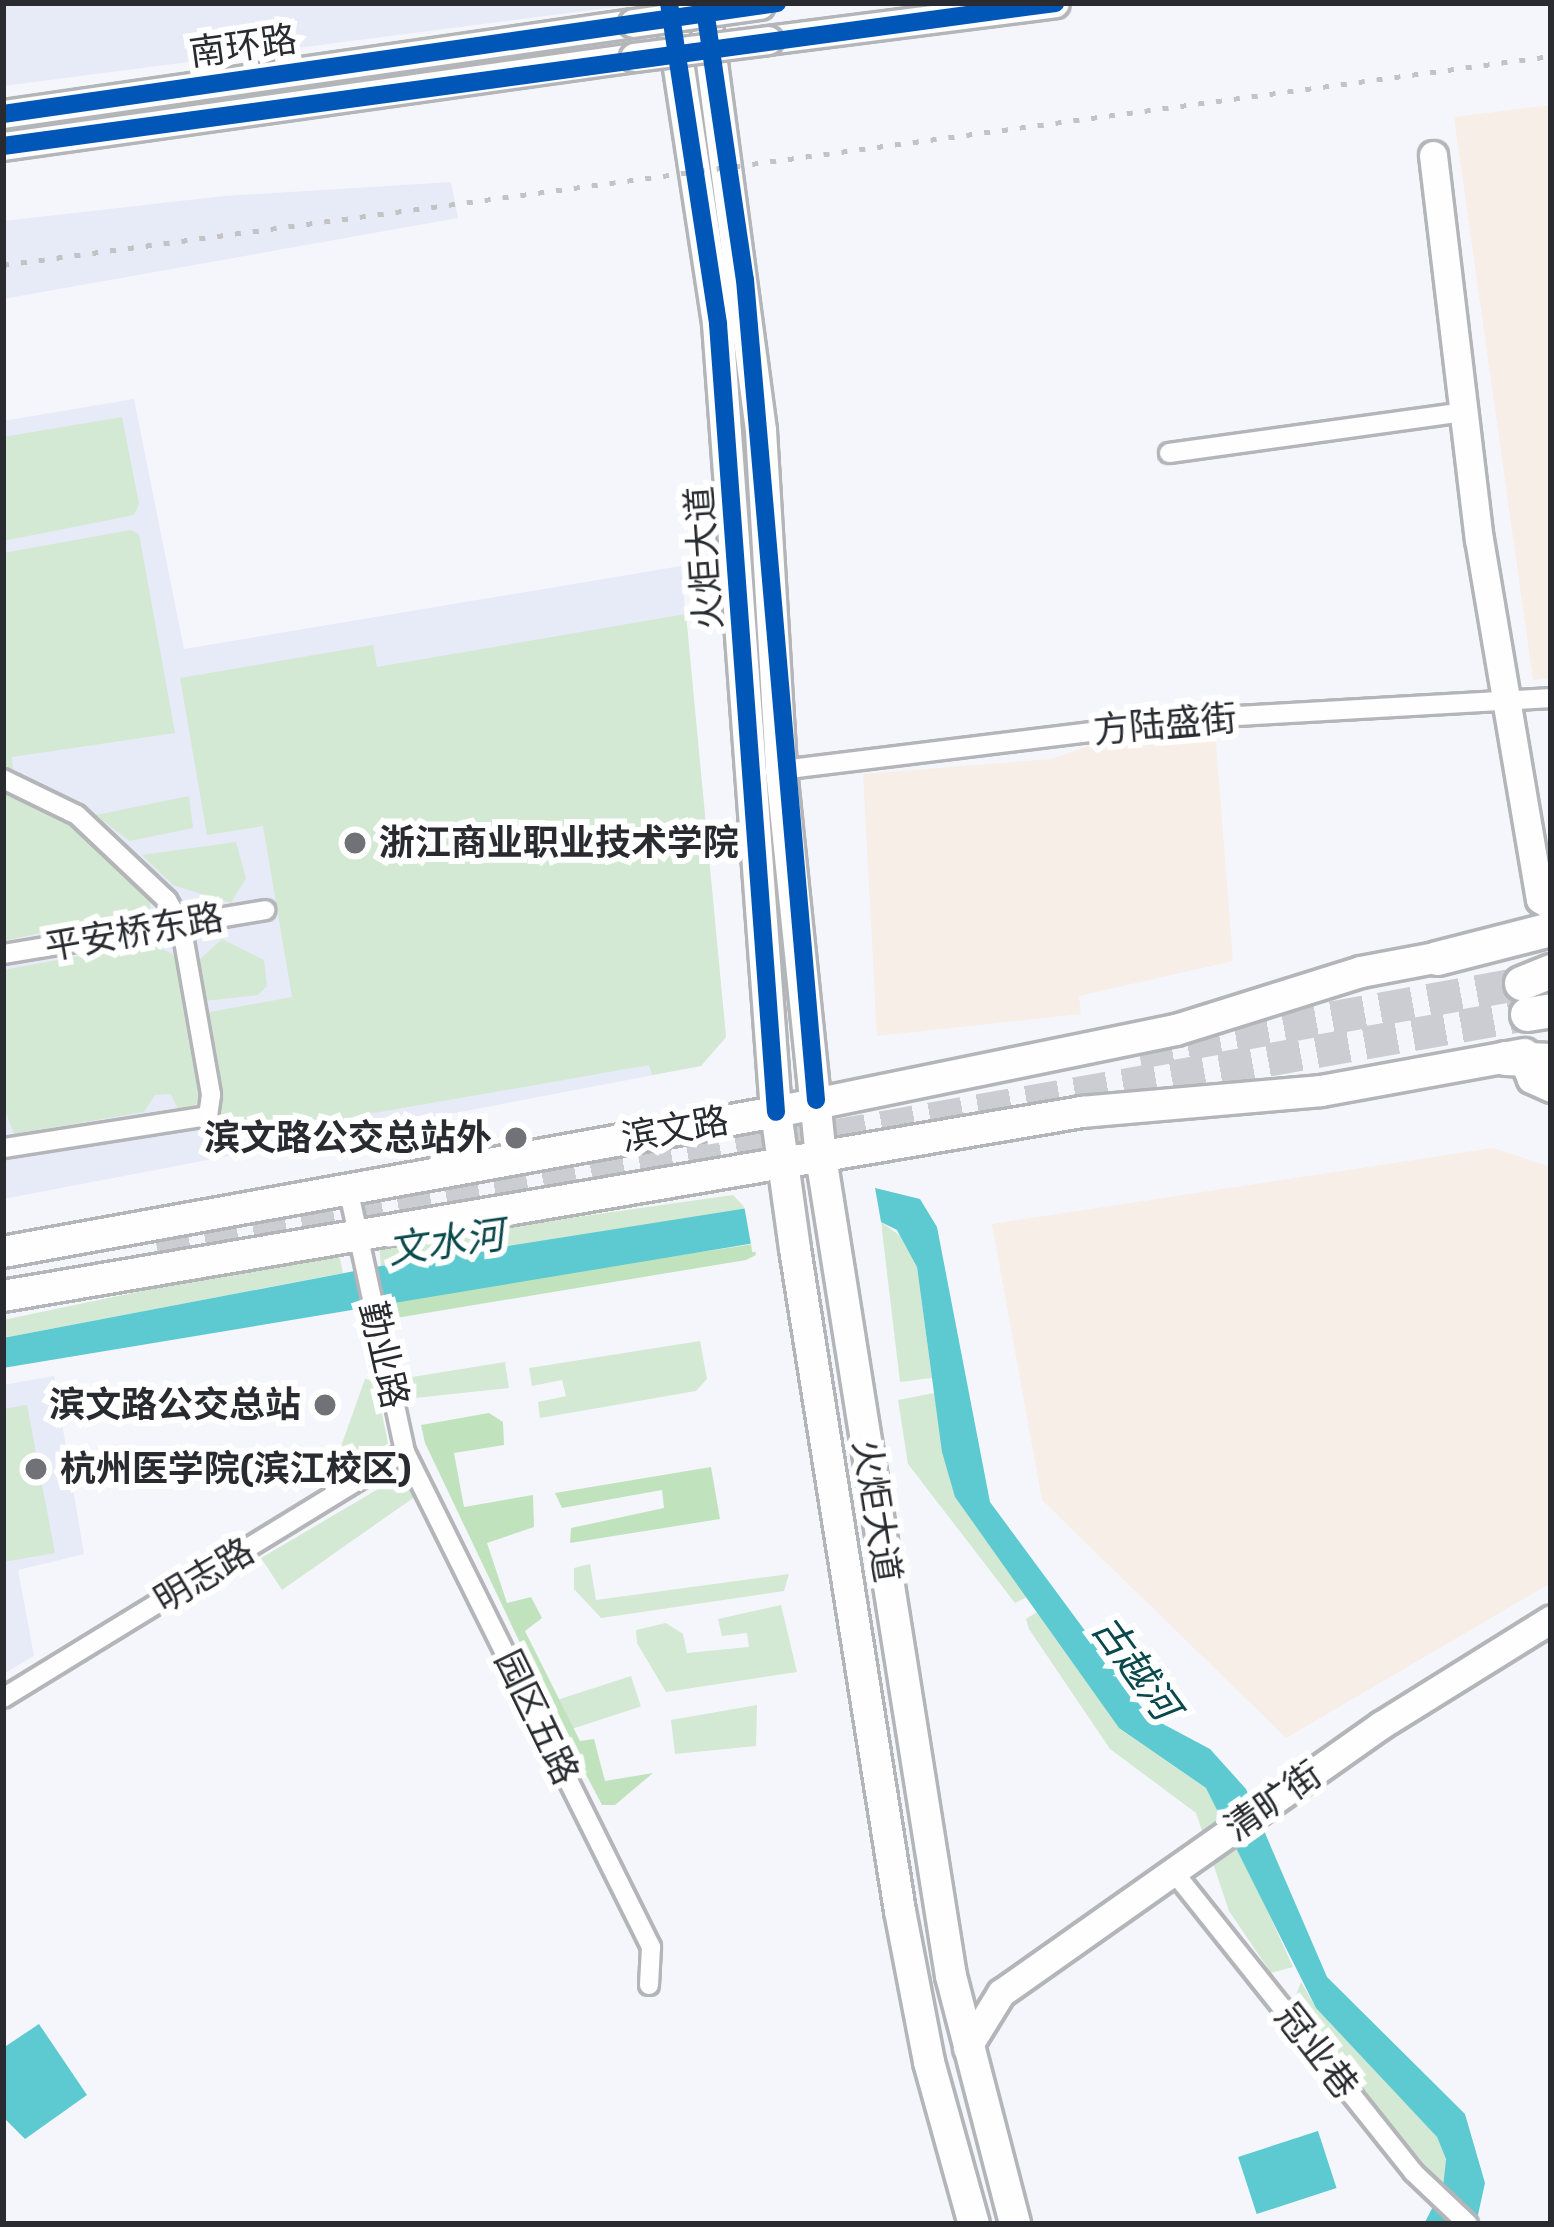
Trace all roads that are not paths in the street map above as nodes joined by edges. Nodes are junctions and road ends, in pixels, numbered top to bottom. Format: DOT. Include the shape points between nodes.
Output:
graph roads {
  1 [pos="669,3"];
  2 [pos="704,3"];
  3 [pos="1054,3"];
  4 [pos="768,4"];
  5 [pos="3,114"];
  6 [pos="3,146"];
  7 [pos="1433,155"];
  8 [pos="1466,412"];
  9 [pos="1169,453"];
  10 [pos="1551,698"];
  11 [pos="1511,704"];
  12 [pos="782,770"];
  13 [pos="3,779"];
  14 [pos="266,910"];
  15 [pos="1548,918"];
  16 [pos="182,924"];
  17 [pos="3,954"];
  18 [pos="1437,958"];
  19 [pos="1537,1060"];
  20 [pos="1551,1088"];
  21 [pos="816,1100"];
  22 [pos="776,1112"];
  23 [pos="3,1148"];
  24 [pos="784,1161"];
  25 [pos="823,1171"];
  26 [pos="348,1188"];
  27 [pos="358,1244"];
  28 [pos="3,1252"];
  29 [pos="3,1296"];
  30 [pos="406,1452"];
  31 [pos="1551,1619"];
  32 [pos="3,1698"];
  33 [pos="928,1838"];
  34 [pos="890,1842"];
  35 [pos="1173,1871"];
  36 [pos="951,1976"];
  37 [pos="649,1985"];
  38 [pos="1001,1993"];
  39 [pos="967,2048"];
  40 [pos="974,2224"];
  41 [pos="1015,2224"];
  42 [pos="1468,2224"];
  1 -- 22 [label="main road, 火炬大道" via="718,324"];
  2 -- 12 [label="main road, 火炬大道" via="756,388"];
  3 -- 6 [label="main road, 南环路, bridge"];
  4 -- 5 [label="main road, 南环路, bridge"];
  7 -- 8 [label="main road"];
  8 -- 9 [label="street"];
  8 -- 11 [label="main road" via="1479,539"];
  10 -- 11 [label="street, 方陆盛街"];
  11 -- 12 [label="street, 方陆盛街" via="1204,718"];
  11 -- 15 [label="main road"];
  12 -- 21 [label="main road, 火炬大道"];
  13 -- 16 [label="street" via="77,814 112,842"];
  14 -- 16 [label="street, 平安桥东路"];
  15 -- 18 [label="main road, 滨文路"];
  15 -- 18 [label="highway" via="1513,938"];
  16 -- 17 [label="street, 平安桥东路"];
  16 -- 23 [label="street" via="208,1116"];
  18 -- 21 [label="main road, 滨文路" via="1361,971 1176,1030"];
  19 -- 20 [label="main road" via="1531,1079"];
  19 -- 25 [label="main road, 滨文路" via="1321,1091 1082,1112"];
  21 -- 22 [label="main road, 滨文路"];
  21 -- 25 [label="main road, 火炬大道"];
  22 -- 24 [label="main road, 火炬大道"];
  22 -- 26 [label="main road, 滨文路"];
  24 -- 25 [label="main road, 滨文路"];
  24 -- 27 [label="main road, 滨文路"];
  24 -- 34 [label="main road, 火炬大道"];
  25 -- 33 [label="main road, 火炬大道"];
  26 -- 27 [label="street, 勤业路"];
  26 -- 28 [label="main road, 滨文路"];
  27 -- 29 [label="main road, 滨文路"];
  27 -- 30 [label="street, 勤业路"];
  30 -- 32 [label="street, 明志路"];
  30 -- 37 [label="street, 园区五路" via="651,1947"];
  31 -- 35 [label="main road, 清旷街"];
  33 -- 34 [label="main road" via="911,1831"];
  33 -- 36 [label="main road, 火炬大道"];
  34 -- 40 [label="main road, 火炬大道" via="929,2062"];
  35 -- 38 [label="main road, 清旷街"];
  35 -- 42 [label="street, 冠业巷" via="1413,2172"];
  36 -- 38 [label="main road"];
  36 -- 39 [label="main road, 火炬大道"];
  38 -- 39 [label="main road, 清旷街"];
  39 -- 41 [label="main road, 火炬大道"];
}
